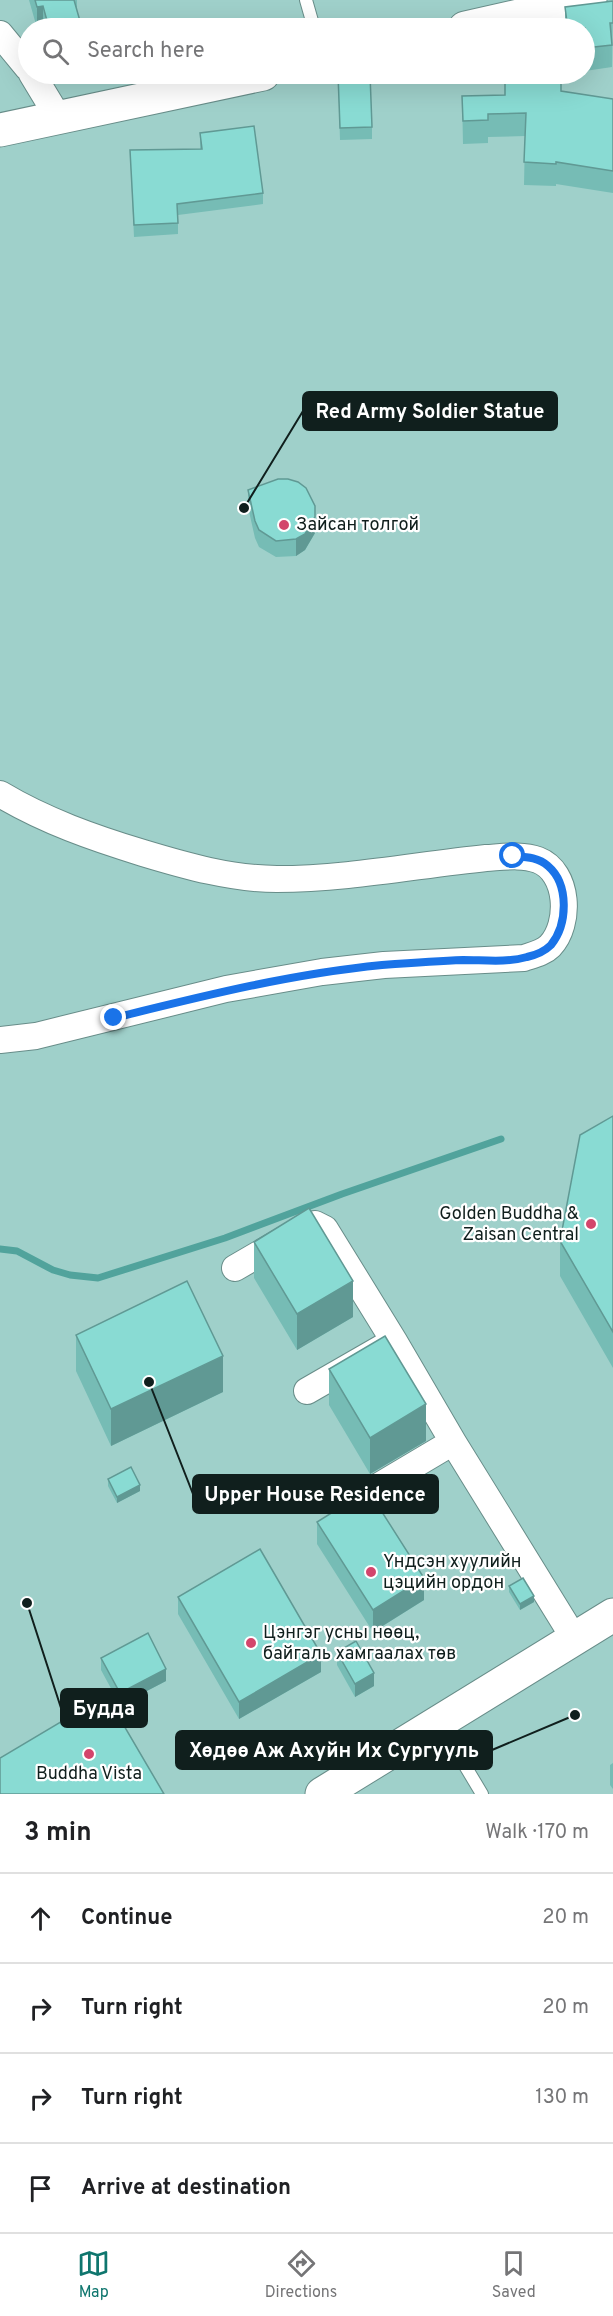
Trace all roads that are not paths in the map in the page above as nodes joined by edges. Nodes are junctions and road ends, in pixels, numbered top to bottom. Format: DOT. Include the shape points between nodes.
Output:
graph roads {
  1 [pos="306,0"];
  2 [pos="590,0"];
  3 [pos="311,18"];
  4 [pos="510,18"];
  5 [pos="0,34"];
  6 [pos="18,56"];
  7 [pos="38,84"];
  8 [pos="215,84"];
  9 [pos="58,117"];
  10 [pos="0,130"];
  11 [pos="0,794"];
  12 [pos="0,1040"];
  13 [pos="236,1268"];
  14 [pos="394,1341"];
  15 [pos="307,1391"];
  16 [pos="453,1442"];
  17 [pos="357,1499"];
  18 [pos="613,1615"];
  19 [pos="574,1638"];
  20 [pos="439,1723"];
  21 [pos="322,1794"];
  22 [pos="482,1794"];
  1 -- 3 [label="lane"];
  2 -- 4 [label="main road"];
  5 -- 6 [label="street"];
  7 -- 9 [label="street"];
  8 -- 9 [label="main road"];
  9 -- 10 [label="main road"];
  11 -- 12 [label="street" via="62,826 176,863 236,875 314,878 486,858 530,858 553,872 561,888 564,909 560,929 550,946 524,958 322,972 226,989 36,1036"];
  13 -- 14 [label="street" via="304,1228 315,1224 325,1228"];
  14 -- 15 [label="street"];
  14 -- 16 [label="street"];
  16 -- 17 [label="street"];
  16 -- 19 [label="street"];
  18 -- 19 [label="main road"];
  19 -- 20 [label="main road"];
  20 -- 21 [label="main road"];
  20 -- 22 [label="lane"];
}
